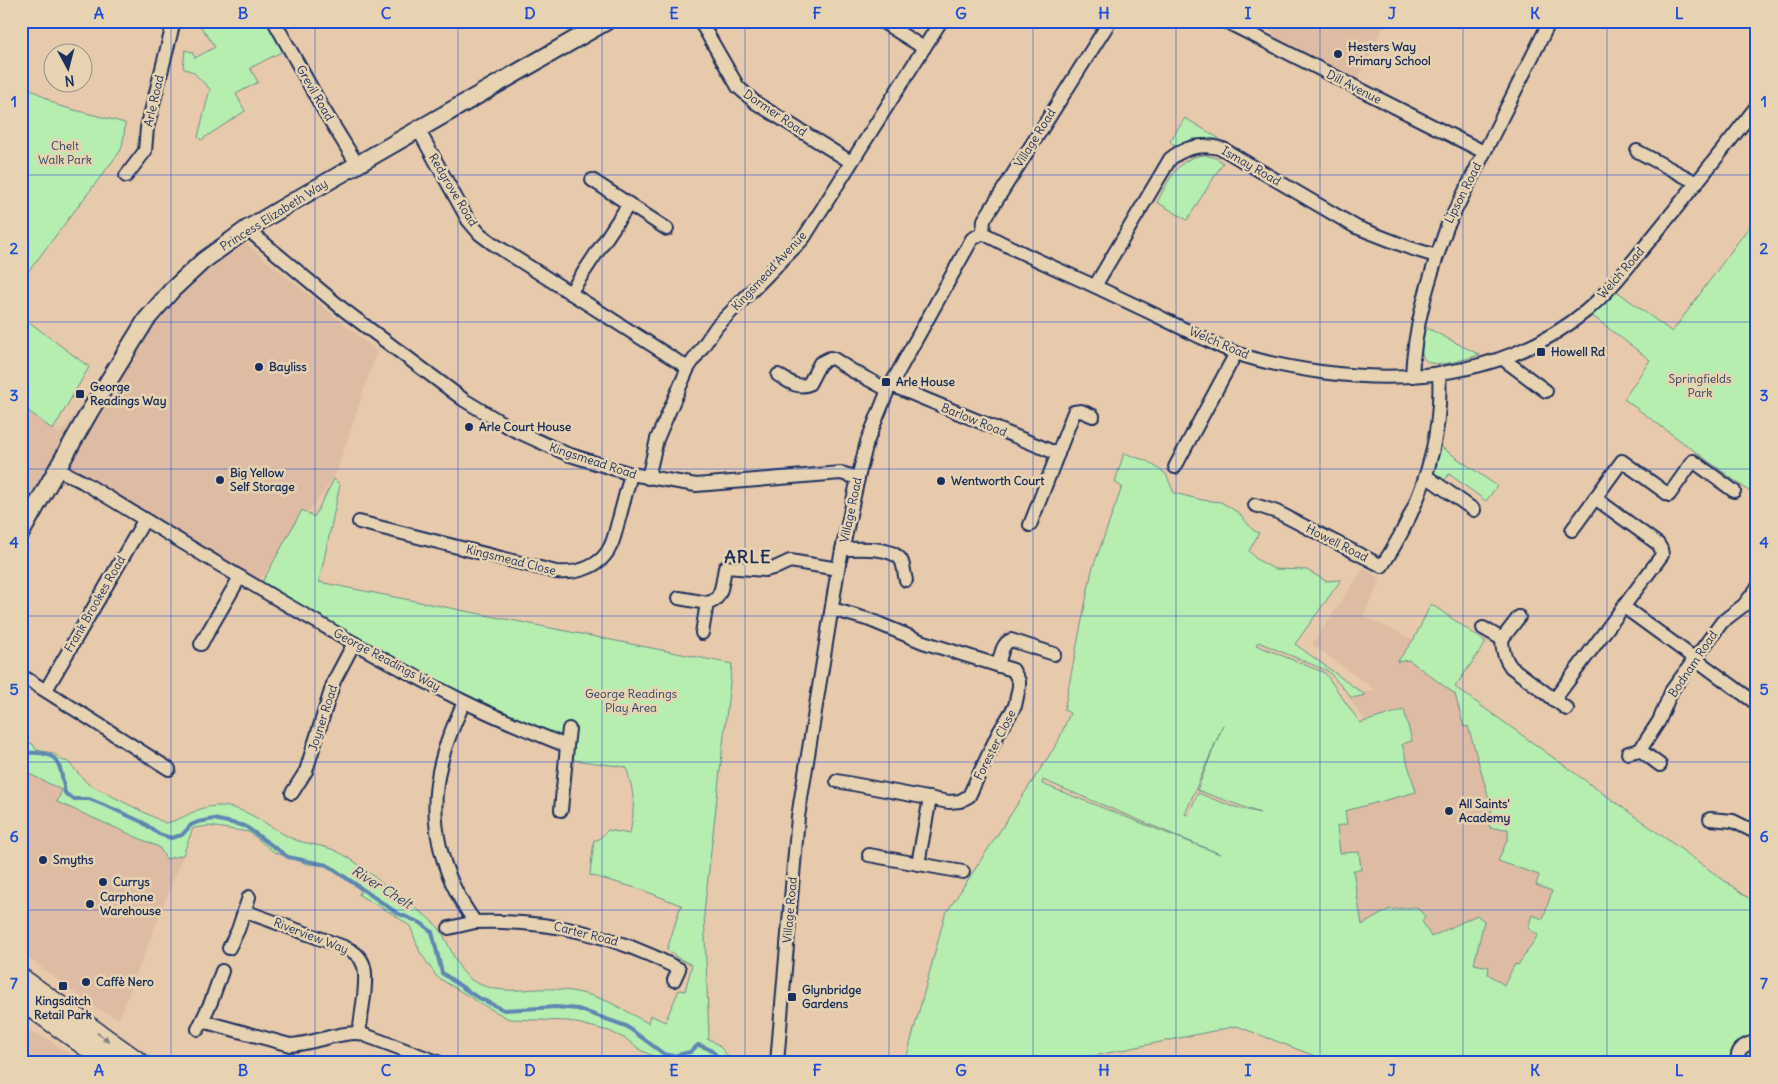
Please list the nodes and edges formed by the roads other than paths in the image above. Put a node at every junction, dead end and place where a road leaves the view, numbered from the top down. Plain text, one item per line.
1 (174, 21) edge
2 (607, 21) edge
3 (700, 21) edge
4 (881, 21) edge
5 (941, 21) edge
6 (1110, 21) edge
7 (1225, 21) edge
8 (1549, 22) edge
9 (279, 23) edge
10 (924, 48) junction
11 (1757, 106) edge
12 (418, 129) junction
13 (1637, 151) dead end
14 (1484, 152) junction
15 (851, 162) junction
16 (357, 164) junction
17 (126, 176) dead end
18 (592, 180) dead end
19 (1696, 183) junction
20 (629, 204) junction
21 (247, 229) junction
22 (667, 229) dead end
23 (982, 233) junction
24 (1436, 256) junction
25 (1095, 286) junction
26 (570, 293) junction
27 (1236, 353) junction
28 (1503, 359) junction
29 (688, 368) junction
30 (1439, 374) junction
31 (778, 375) dead end
32 (1412, 376) junction
33 (889, 388) junction
34 (1546, 391) dead end
35 (1094, 416) dead end
36 (1058, 454) junction
37 (1175, 467) dead end
38 (58, 470) junction
39 (631, 474) junction
40 (1426, 476) junction
41 (648, 478) junction
42 (858, 478) junction
43 (1734, 491) dead end
44 (1595, 498) junction
45 (1255, 505) dead end
46 (1474, 510) dead end
47 (145, 519) junction
48 (359, 522) dead end
49 (1030, 525) dead end
50 (1572, 530) dead end
51 (21, 533) edge
52 (842, 549) junction
53 (838, 569) junction
54 (240, 577) junction
55 (906, 580) dead end
56 (1757, 588) edge
57 (679, 598) dead end
58 (707, 603) junction
59 (1624, 607) junction
60 (832, 609) junction
61 (1519, 617) dead end
62 (1483, 628) dead end
63 (702, 633) dead end
64 (1502, 640) junction
65 (354, 643) junction
66 (201, 644) dead end
67 (1054, 654) dead end
68 (1696, 659) junction
69 (998, 666) junction
70 (27, 679) dead end
71 (46, 690) junction
72 (1554, 700) junction
73 (464, 702) junction
74 (1757, 704) edge
75 (1567, 710) dead end
76 (569, 729) dead end
77 (567, 746) junction
78 (1660, 765) dead end
79 (169, 769) dead end
80 (837, 781) dead end
81 (292, 792) dead end
82 (930, 798) junction
83 (561, 810) dead end
84 (1710, 819) dead end
85 (1757, 832) edge
86 (869, 855) dead end
87 (918, 864) junction
88 (963, 872) dead end
89 (249, 897) dead end
90 (244, 911) junction
91 (475, 922) junction
92 (449, 928) dead end
93 (229, 948) dead end
94 (222, 971) dead end
95 (21, 978) edge
96 (674, 980) dead end
97 (21, 1000) edge
98 (359, 1033) junction
99 (1757, 1042) edge
100 (109, 1063) edge
101 (140, 1063) edge
102 (440, 1063) edge
103 (777, 1063) edge
104 (1738, 1063) edge

1 - 17 street, Arle Road
2 - 12 main road, Princess Elizabeth Way
3 - 15 street, Dormer Road
4 - 10 street
5 - 10 street, Kingsmead Avenue
6 - 23 street, Village Road
7 - 14 street, Dill Avenue
8 - 14 street, Lipson Road
9 - 16 street, Grevil Road
10 - 15 street, Kingsmead Avenue
11 - 19 street, Welch Road
12 - 16 main road, Princess Elizabeth Way
12 - 26 street, Redgrove Road
13 - 19 street
14 - 24 street, Lipson Road
15 - 29 street, Kingsmead Avenue
16 - 21 main road, Princess Elizabeth Way
18 - 20 street
19 - 28 street, Welch Road
20 - 22 street
20 - 26 street
21 - 38 main road, Princess Elizabeth Way
21 - 39 street, Kingsmead Road
23 - 25 street, Welch Road
23 - 33 street, Village Road
24 - 25 street, Ismay Road
24 - 32 street, Lipson Road
25 - 27 street, Welch Road
26 - 29 street, Redgrove Road
27 - 32 street, Welch Road
27 - 37 street
28 - 30 street, Welch Road
28 - 34 street
29 - 41 street, Kingsmead Avenue
30 - 32 street, Welch Road
30 - 40 street, Howell Road
31 - 33 street, Barlow Road
33 - 36 street, Barlow Road
33 - 42 street, Village Road
35 - 36 street
36 - 49 street
38 - 47 street, George Readings Way
38 - 51 main road, Princess Elizabeth Way
39 - 41 street, Kingsmead Road
39 - 48 street, Kingsmead Close
40 - 45 street, Howell Road
40 - 46 street
41 - 42 street, Kingsmead Road
42 - 52 street, Village Road
43 - 44 street
44 - 50 street
44 - 59 street
47 - 54 street, George Readings Way
47 - 71 street, Frank Brookes Road
52 - 53 street, Village Road
52 - 55 street
53 - 58 street
53 - 60 street, Village Road
54 - 65 street, George Readings Way
54 - 66 street
56 - 68 street, Bodnam Road
57 - 58 street
58 - 63 street
59 - 68 street
59 - 72 street
60 - 69 street, Forester Close
60 - 103 street, Village Road
61 - 64 street
62 - 64 street
64 - 72 street
65 - 73 street, George Readings Way
65 - 81 street, Joyner Road
67 - 69 street
68 - 74 street
68 - 78 street, Bodnam Road
69 - 82 street, Forester Close
70 - 71 street
71 - 79 street
72 - 75 street
73 - 77 street, George Readings Way
73 - 91 street
76 - 77 street
77 - 83 street
80 - 82 street, Forester Close
82 - 87 street
84 - 85 street
86 - 87 street
87 - 88 street
89 - 90 street
90 - 93 street
90 - 98 street, Riverview Way
91 - 92 street, Carter Road
91 - 96 street, Carter Road
94 - 98 street
95 -> 101 highway
97 - 100 highway
98 - 102 street
99 - 104 street

